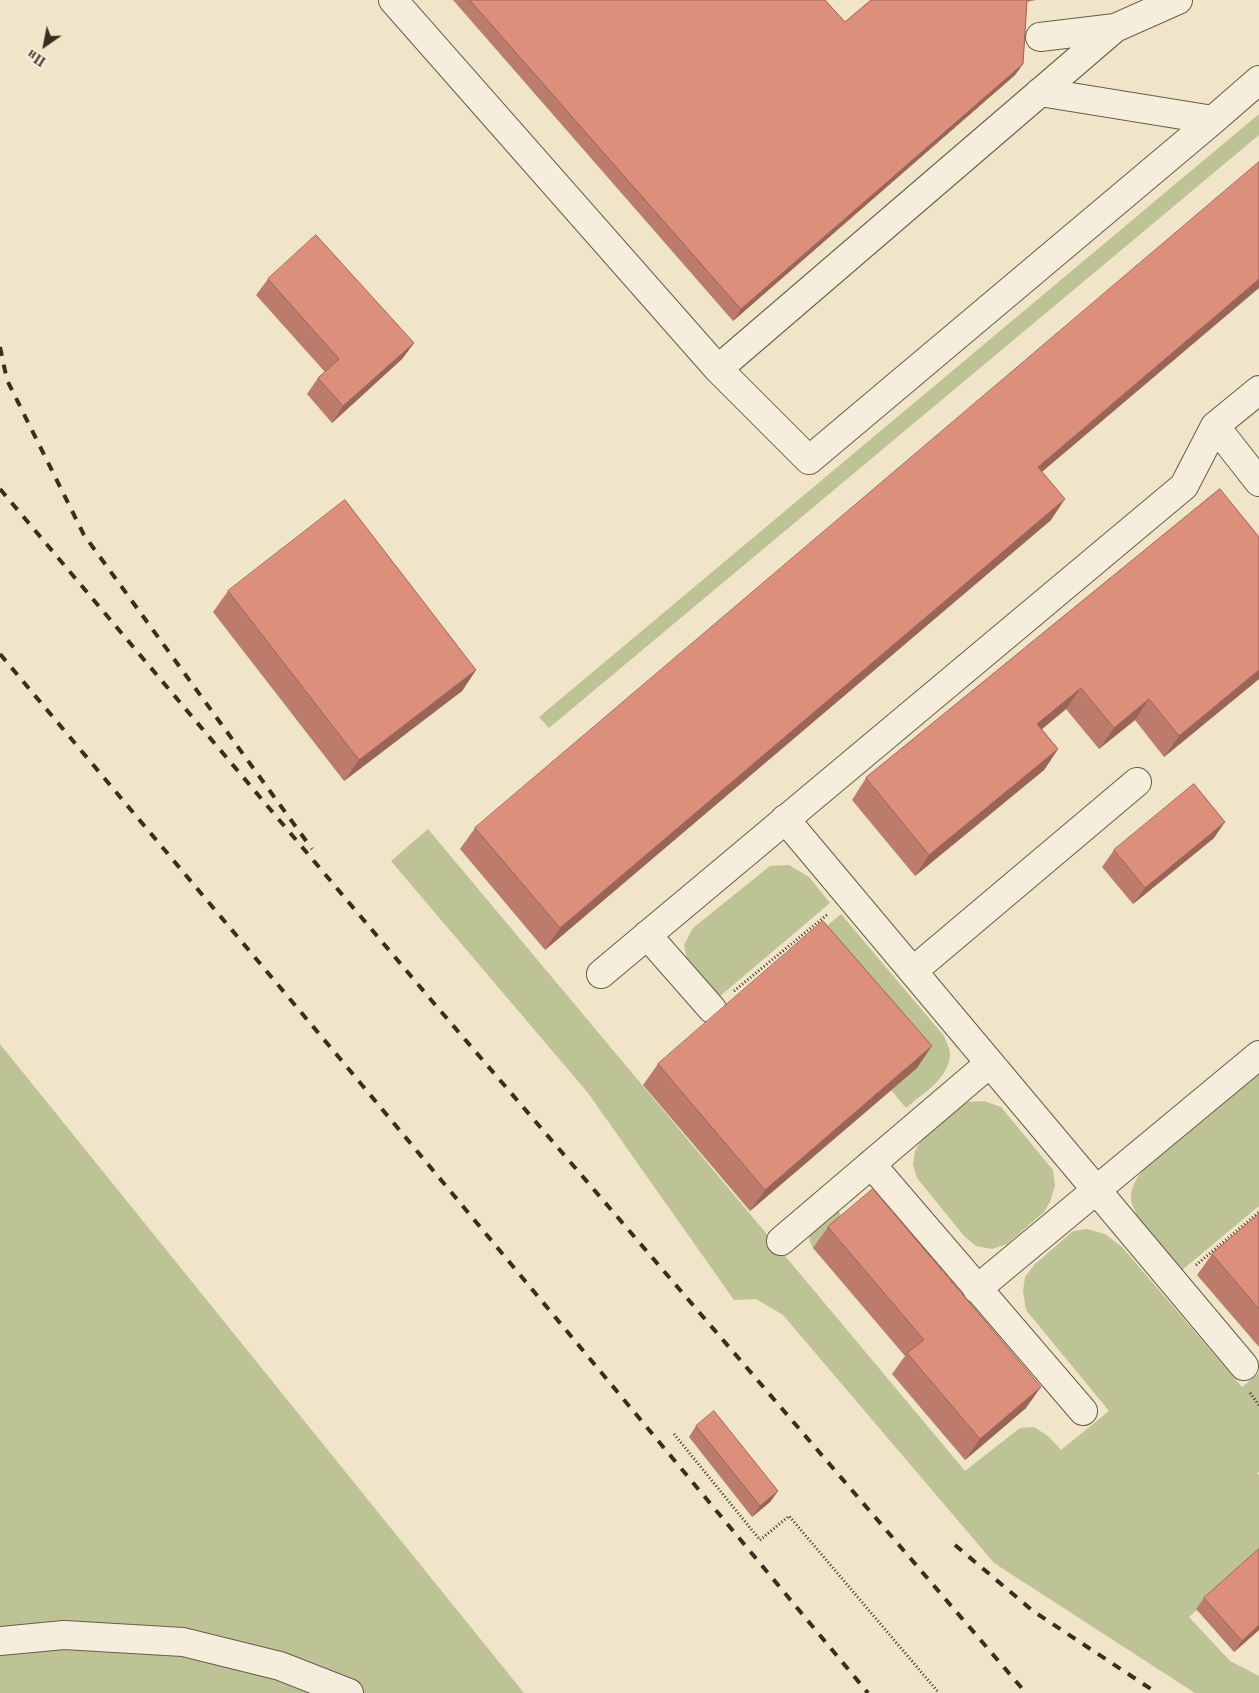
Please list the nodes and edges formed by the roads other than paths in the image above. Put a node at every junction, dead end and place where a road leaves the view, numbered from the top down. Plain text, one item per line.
1 (393, 0) edge
2 (1178, 0) edge
3 (1115, 28) junction
4 (1040, 37) dead end
5 (1259, 80) edge
6 (1040, 92) junction
7 (1213, 120) junction
8 (718, 369) junction
9 (1259, 390) edge
10 (1215, 426) junction
11 (1259, 482) edge
12 (1136, 782) dead end
13 (785, 819) junction
14 (647, 935) junction
15 (913, 971) junction
16 (601, 974) dead end
17 (712, 1009) road end
18 (1259, 1055) edge
19 (990, 1063) junction
20 (871, 1164) junction
21 (1097, 1190) junction
22 (781, 1241) dead end
23 (977, 1289) junction
24 (1244, 1366) dead end
25 (1083, 1412) dead end
26 (0, 1642) edge
27 (349, 1693) edge

1 - 8 lane
2 - 3 lane
3 - 4 lane
3 - 6 lane
5 - 7 lane
6 - 7 lane
6 - 8 lane
7 - 8 lane
9 - 10 lane
10 - 11 lane
10 - 13 lane
12 - 15 lane
13 - 14 lane
13 - 15 lane
14 - 16 lane
14 - 17 lane
15 - 19 lane
18 - 21 lane
19 - 20 lane
19 - 21 lane
20 - 22 lane
20 - 23 lane
21 - 23 lane
21 - 24 lane
23 - 25 lane
26 - 27 lane

